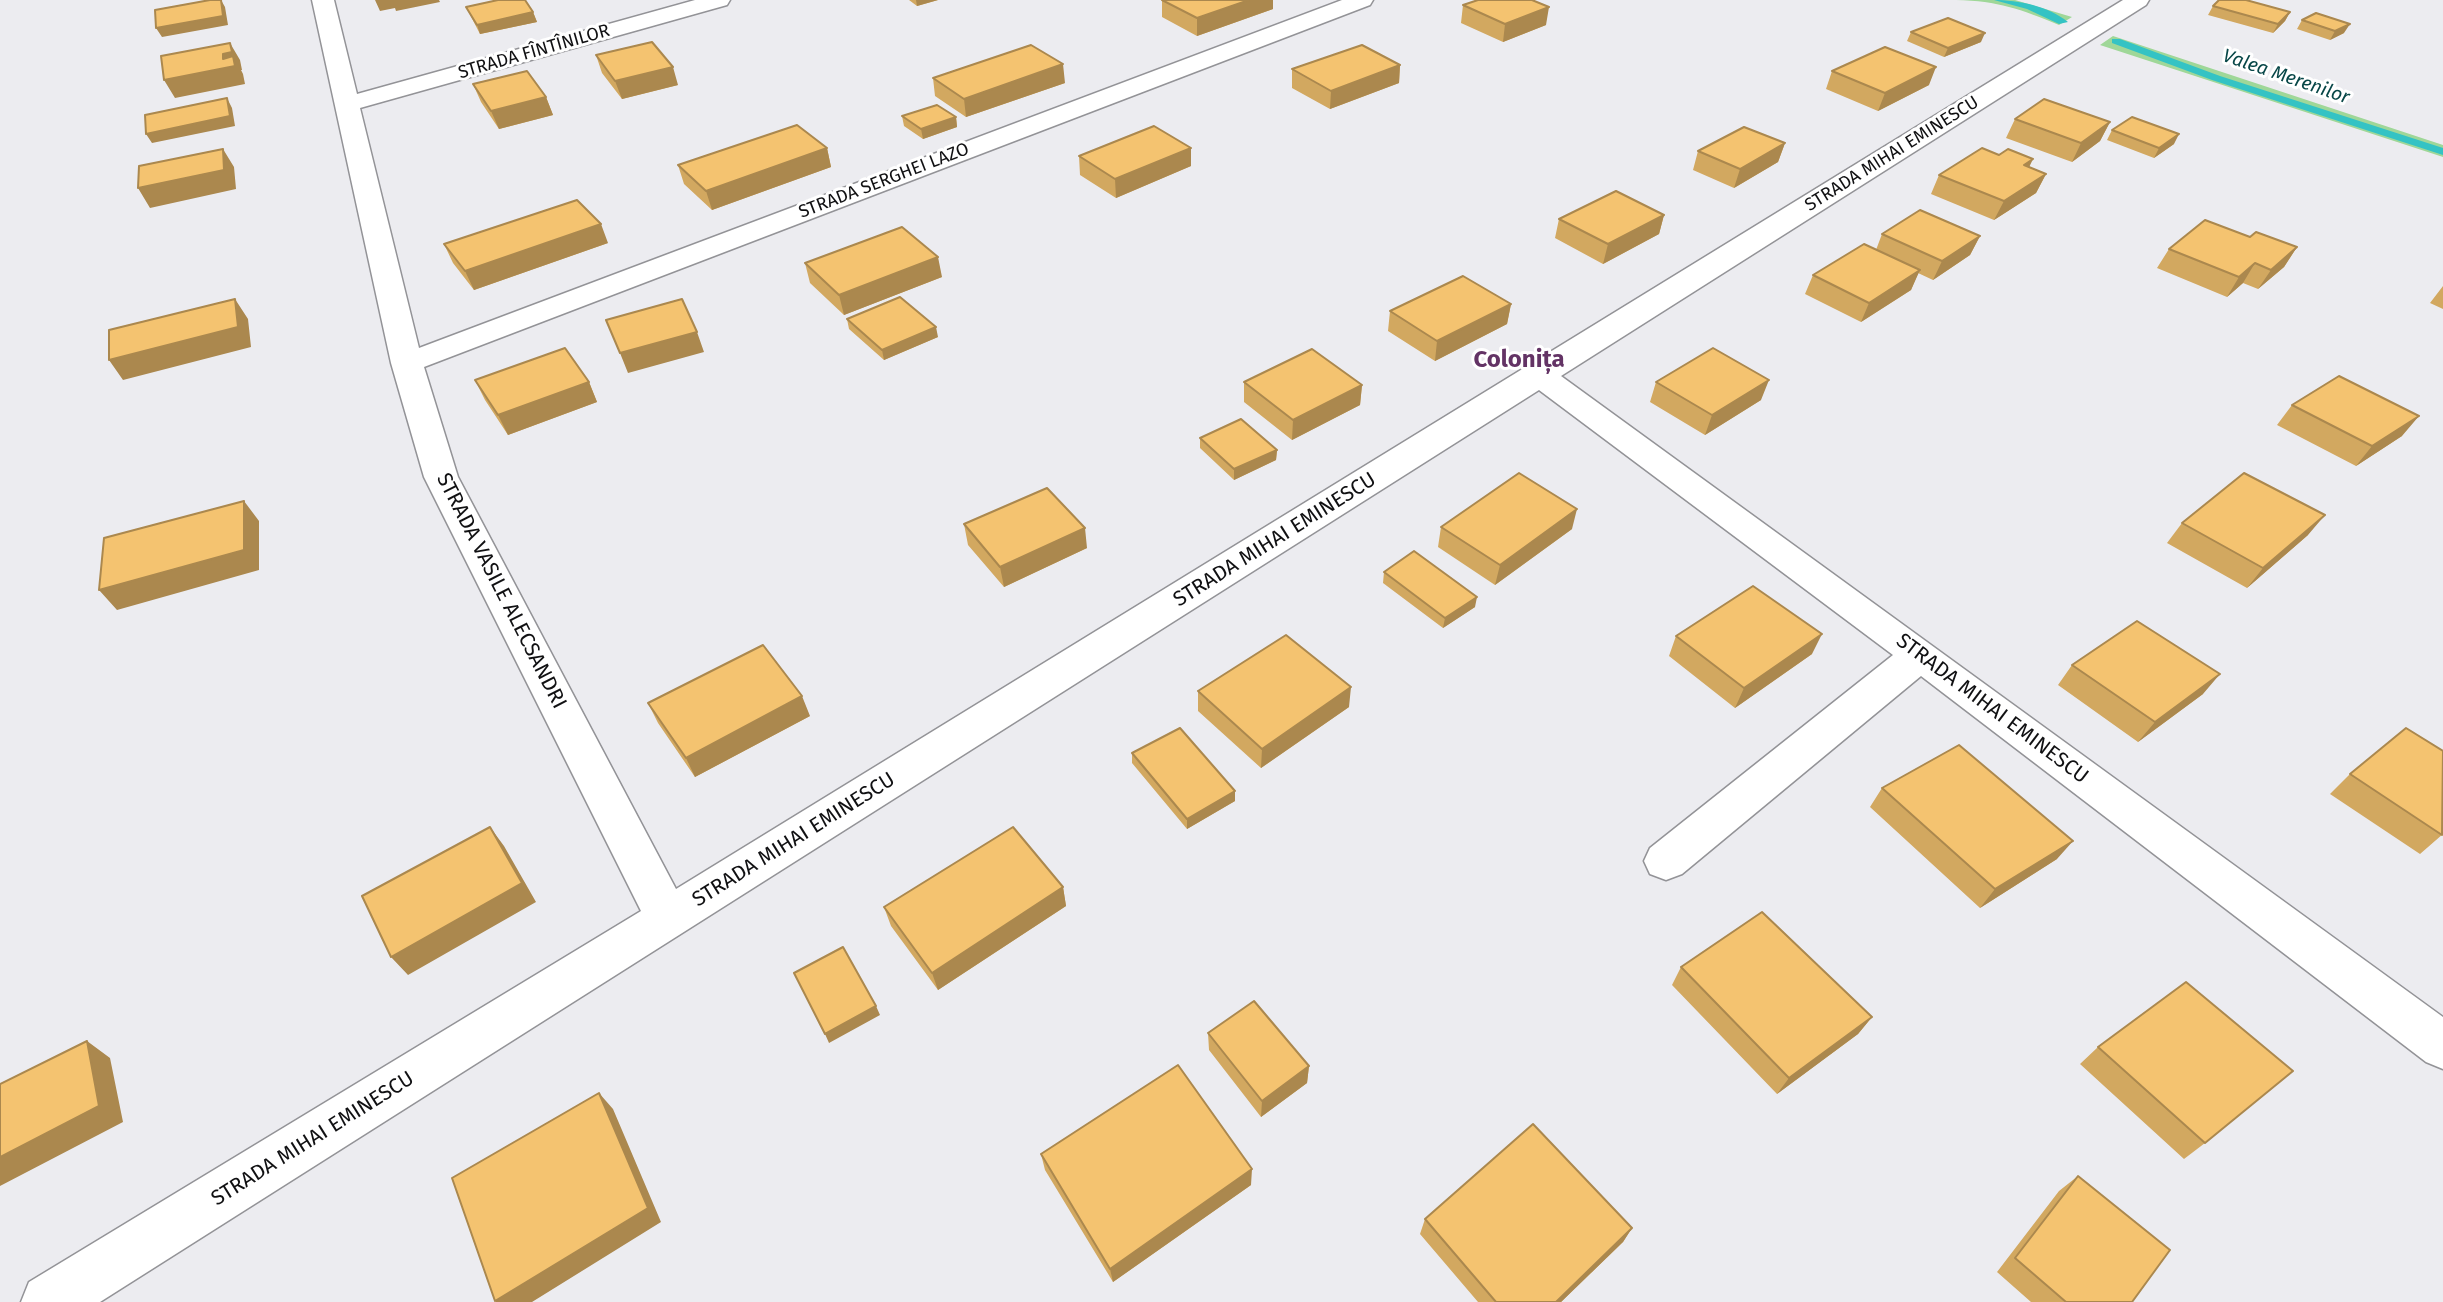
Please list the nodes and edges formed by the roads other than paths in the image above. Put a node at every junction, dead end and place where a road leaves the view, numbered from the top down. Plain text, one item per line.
1 (323, 0) edge
2 (719, 0) edge
3 (1362, 0) edge
4 (2138, 0) edge
5 (349, 104) junction
6 (407, 363) junction
7 (1539, 375) junction
8 (1920, 655) junction
9 (1666, 861) dead end
10 (668, 918) junction
11 (2443, 1045) edge
12 (49, 1302) edge

1 - 5 street, STRADA VASILE ALECSANDRI
2 - 5 street, STRADA FÎNTÎNILOR
3 - 6 street, STRADA SERGHEI LAZO
4 - 7 street, STRADA MIHAI EMINESCU
5 - 6 street, STRADA VASILE ALECSANDRI
6 - 10 street, STRADA VASILE ALECSANDRI
7 - 8 street, STRADA MIHAI EMINESCU
7 - 10 street, STRADA MIHAI EMINESCU
8 - 9 street
8 - 11 street, STRADA MIHAI EMINESCU
10 - 12 street, STRADA MIHAI EMINESCU

